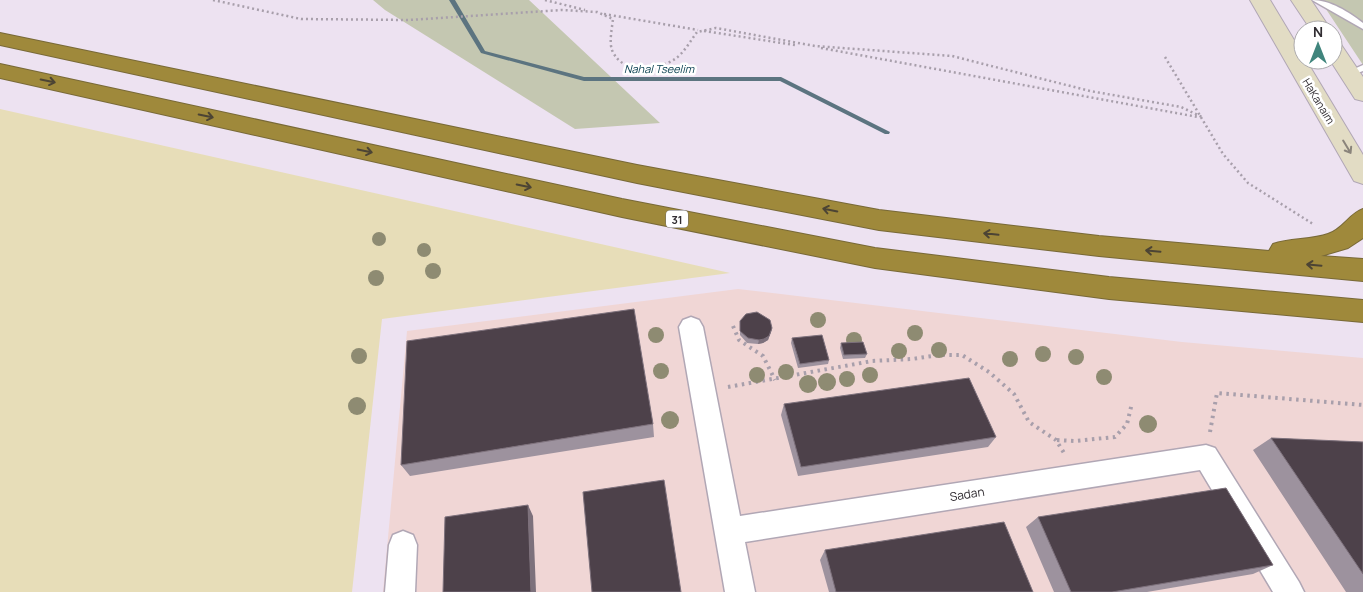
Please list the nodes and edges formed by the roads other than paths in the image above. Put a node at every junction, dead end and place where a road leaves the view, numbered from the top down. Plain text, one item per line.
1 (1260, 0) edge
2 (1301, 0) edge
3 (1316, 0) edge
4 (1314, 20) edge
5 (1363, 27) edge
6 (0, 39) edge
7 (1343, 58) edge
8 (1356, 70) edge
9 (0, 71) edge
10 (1363, 94) edge
11 (1363, 175) edge
12 (1363, 219) edge
13 (1224, 257) junction
14 (1363, 270) edge
15 (1363, 311) edge
16 (691, 327) dead end
17 (729, 531) junction
18 (403, 545) dead end
19 (400, 592) edge
20 (740, 592) edge
21 (1289, 592) edge

1 -> 11 main road, HaKanaim
2 - 4 main road
3 - 5 lane
13 -> 6 highway
7 - 8 main road
8 - 10 main road
9 -> 15 highway, 31
12 - 13 highway
14 -> 13 highway
16 - 17 street
17 - 20 street
17 - 21 street, Sadan
18 - 19 street

